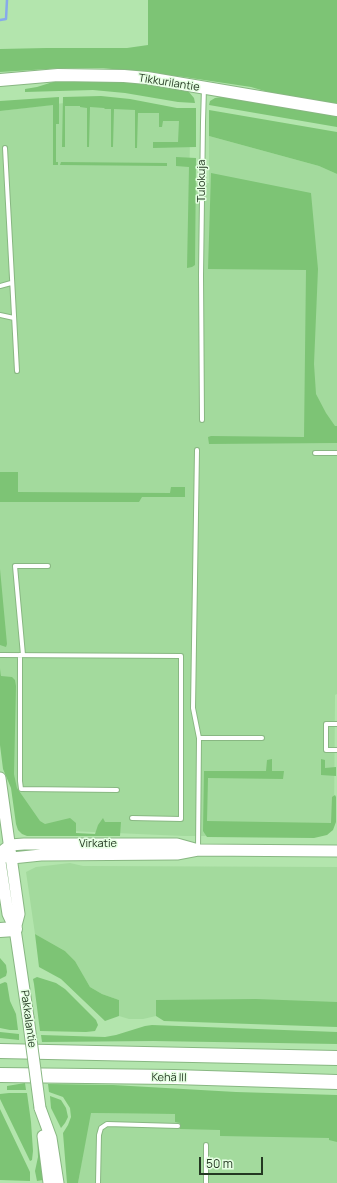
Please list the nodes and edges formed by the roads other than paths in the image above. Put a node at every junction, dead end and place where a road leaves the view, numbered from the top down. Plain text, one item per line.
1 (0, 80) edge
2 (204, 88) junction
3 (337, 110) edge
4 (5, 148) dead end
5 (11, 282) junction
6 (0, 286) edge
7 (0, 315) edge
8 (14, 318) junction
9 (17, 371) dead end
10 (202, 420) dead end
11 (197, 450) dead end
12 (315, 453) dead end
13 (337, 453) edge
14 (48, 566) dead end
15 (0, 655) edge
16 (22, 655) junction
17 (337, 724) edge
18 (199, 738) junction
19 (262, 738) dead end
20 (337, 750) edge
21 (0, 778) edge
22 (117, 790) dead end
23 (132, 818) dead end
24 (10, 845) junction
25 (198, 850) junction
26 (337, 851) edge
27 (0, 854) edge
28 (12, 858) junction
29 (0, 862) edge
30 (0, 930) edge
31 (15, 930) junction
32 (0, 1051) edge
33 (337, 1058) edge
34 (0, 1075) edge
35 (337, 1082) edge
36 (40, 1108) junction
37 (178, 1126) dead end
38 (206, 1145) dead end
39 (49, 1183) edge
40 (58, 1183) edge
41 (98, 1183) edge
42 (206, 1183) edge

1 - 2 main road, Tikkurilantie
2 - 3 main road, Tikkurilantie
2 - 10 lane, Tulokuja
4 - 5 lane
5 - 6 lane
5 - 8 lane
7 - 8 lane
8 - 9 lane
11 - 18 lane
12 - 13 lane
14 - 16 lane
15 - 16 lane
16 - 22 lane
16 - 23 lane
17 - 20 lane
18 - 19 lane
18 - 25 lane
21 - 24 main road, Pakkalantie
24 - 25 main road, Virkatie
24 - 27 main road, Virkatie
24 - 28 main road, Pakkalantie
25 - 26 main road, Virkatie
25 - 28 main road, Virkatie
27 - 28 main road, Virkatie
28 - 31 main road, Pakkalantie
29 - 31 main road, Pakkalantie
30 - 31 highway
31 - 36 main road, Pakkalantie, bridge
32 - 33 highway
34 - 35 highway, Kehä III
36 - 39 main road, Pakkalantie
36 - 40 main road, Pakkalantie
37 - 41 lane
38 - 42 lane

